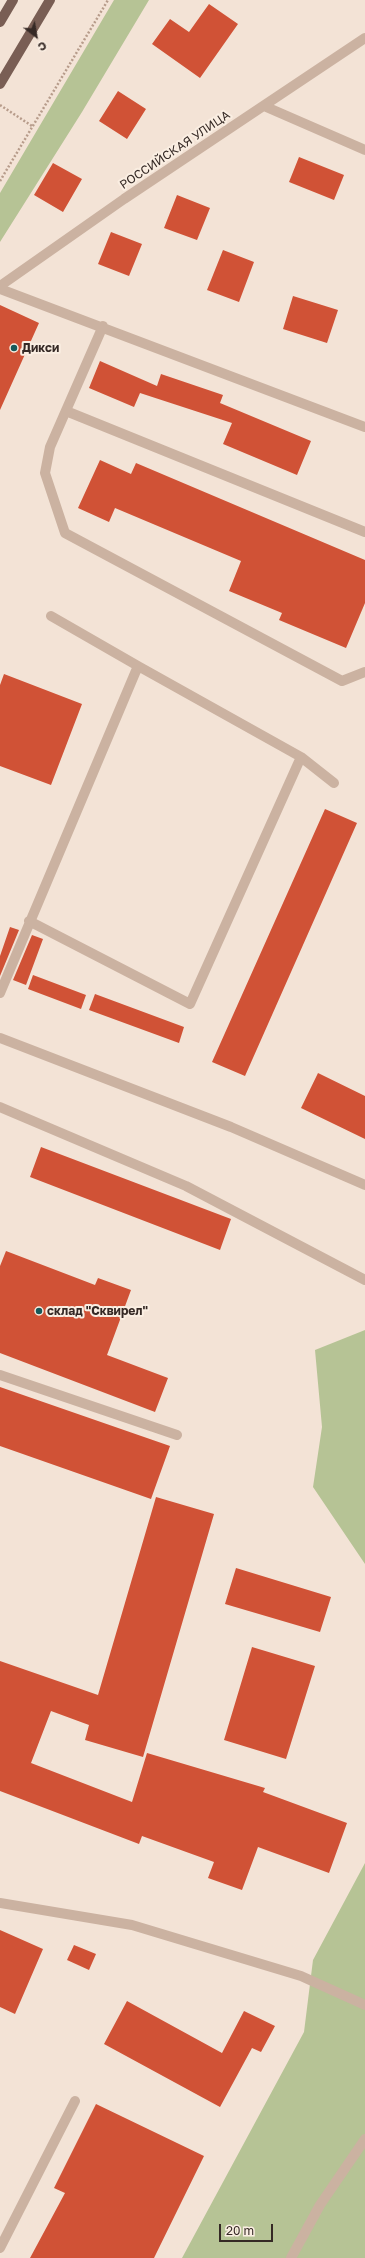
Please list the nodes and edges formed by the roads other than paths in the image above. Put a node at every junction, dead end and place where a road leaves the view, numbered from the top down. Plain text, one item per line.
1 (13, 0) edge
2 (50, 0) edge
3 (0, 22) edge
4 (365, 38) edge
5 (0, 84) edge
6 (264, 106) junction
7 (365, 150) edge
8 (0, 286) edge
9 (0, 289) edge
10 (103, 326) junction
11 (66, 411) junction
12 (365, 427) edge
13 (365, 532) edge
14 (51, 616) dead end
15 (138, 666) junction
16 (365, 672) edge
17 (301, 757) junction
18 (334, 783) dead end
19 (29, 921) junction
20 (0, 993) edge
21 (0, 1038) edge
22 (0, 1107) edge
23 (365, 1184) edge
24 (365, 1280) edge
25 (0, 1376) edge
26 (176, 1434) dead end
27 (0, 1904) edge
28 (365, 2005) edge
29 (75, 2101) dead end
30 (365, 2140) edge
31 (0, 2248) edge
32 (291, 2258) edge

1 - 3 main road
2 - 5 main road
4 - 6 street, РОССИЙСКАЯ УЛИЦА
6 - 7 street
6 - 8 street, РОССИЙСКАЯ УЛИЦА
9 - 10 street
10 - 11 street
10 - 12 street
11 - 13 street
11 - 16 street
14 - 15 street
15 - 17 street
15 - 19 street
17 - 18 street
17 - 19 street
19 - 20 street
21 - 23 street
22 - 24 street
25 - 26 street
27 - 28 street
29 - 31 street
30 - 32 street

